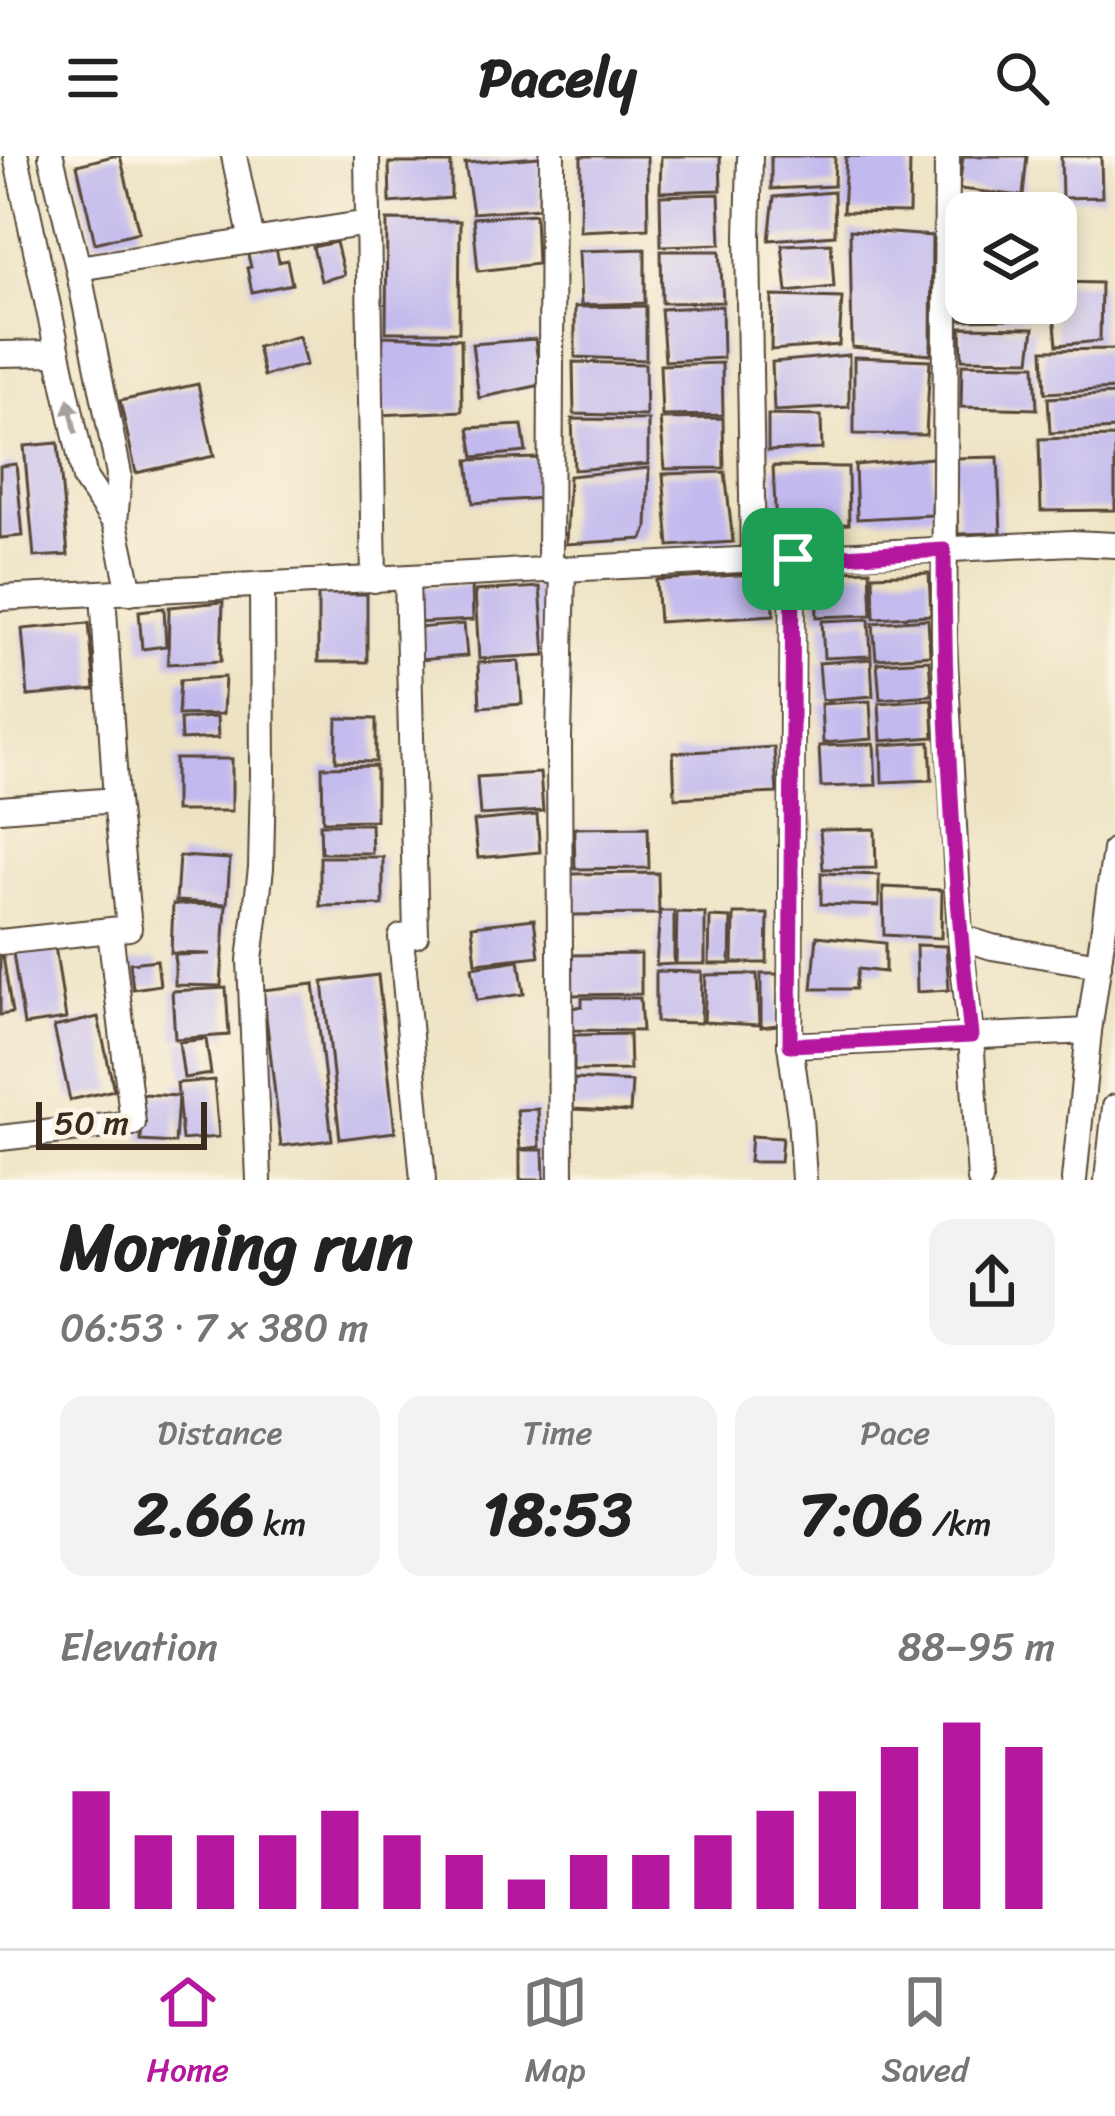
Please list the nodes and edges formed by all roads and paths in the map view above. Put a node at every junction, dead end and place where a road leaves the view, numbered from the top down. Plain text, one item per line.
1 (16, 156) edge
2 (51, 156) edge
3 (234, 156) edge
4 (367, 156) edge
5 (552, 156) edge
6 (750, 156) edge
7 (947, 156) edge
8 (368, 223) junction
9 (252, 241) junction
10 (78, 268) junction
11 (58, 353) junction
12 (0, 354) edge
13 (115, 523) junction
14 (1115, 545) edge
15 (944, 550) junction
16 (793, 559) junction
17 (753, 561) junction
18 (556, 571) junction
19 (407, 578) junction
20 (374, 580) junction
21 (262, 586) junction
22 (130, 592) junction
23 (103, 593) junction
24 (0, 598) edge
25 (116, 800) junction
26 (0, 809) edge
27 (1115, 850) edge
28 (1112, 902) edge
29 (110, 931) junction
30 (960, 937) junction
31 (0, 942) edge
32 (1099, 965) junction
33 (1089, 1031) junction
34 (971, 1036) junction
35 (790, 1045) junction
36 (1115, 1107) edge
37 (0, 1138) edge
38 (259, 1180) edge
39 (423, 1180) edge
40 (560, 1180) edge
41 (804, 1180) edge
42 (980, 1180) edge
43 (1074, 1180) edge
44 (1107, 1180) edge

1 - 11 street
2 - 10 street
3 - 9 street
4 - 8 street
5 - 18 street
6 - 17 street
7 - 15 street
8 - 9 street
8 - 20 street
9 - 10 street
10 - 13 street
11 - 12 street
13 -> 11 street
13 - 22 street
14 - 15 street
15 - 16 street
15 - 30 street
16 - 17 street
16 - 35 street
17 - 18 street
18 - 19 street
18 - 40 street
19 - 20 street
19 - 39 street
20 - 21 street
21 - 22 street
21 - 38 street
22 - 23 street
23 - 24 street
23 - 25 street
25 - 26 street
25 - 29 street
27 - 28 street
28 - 32 street
29 - 31 street
29 - 37 street
30 - 32 street
30 - 34 street
32 - 33 street
33 - 34 street
33 - 43 street
34 - 35 street
34 - 42 street
35 - 41 street
36 - 44 street

